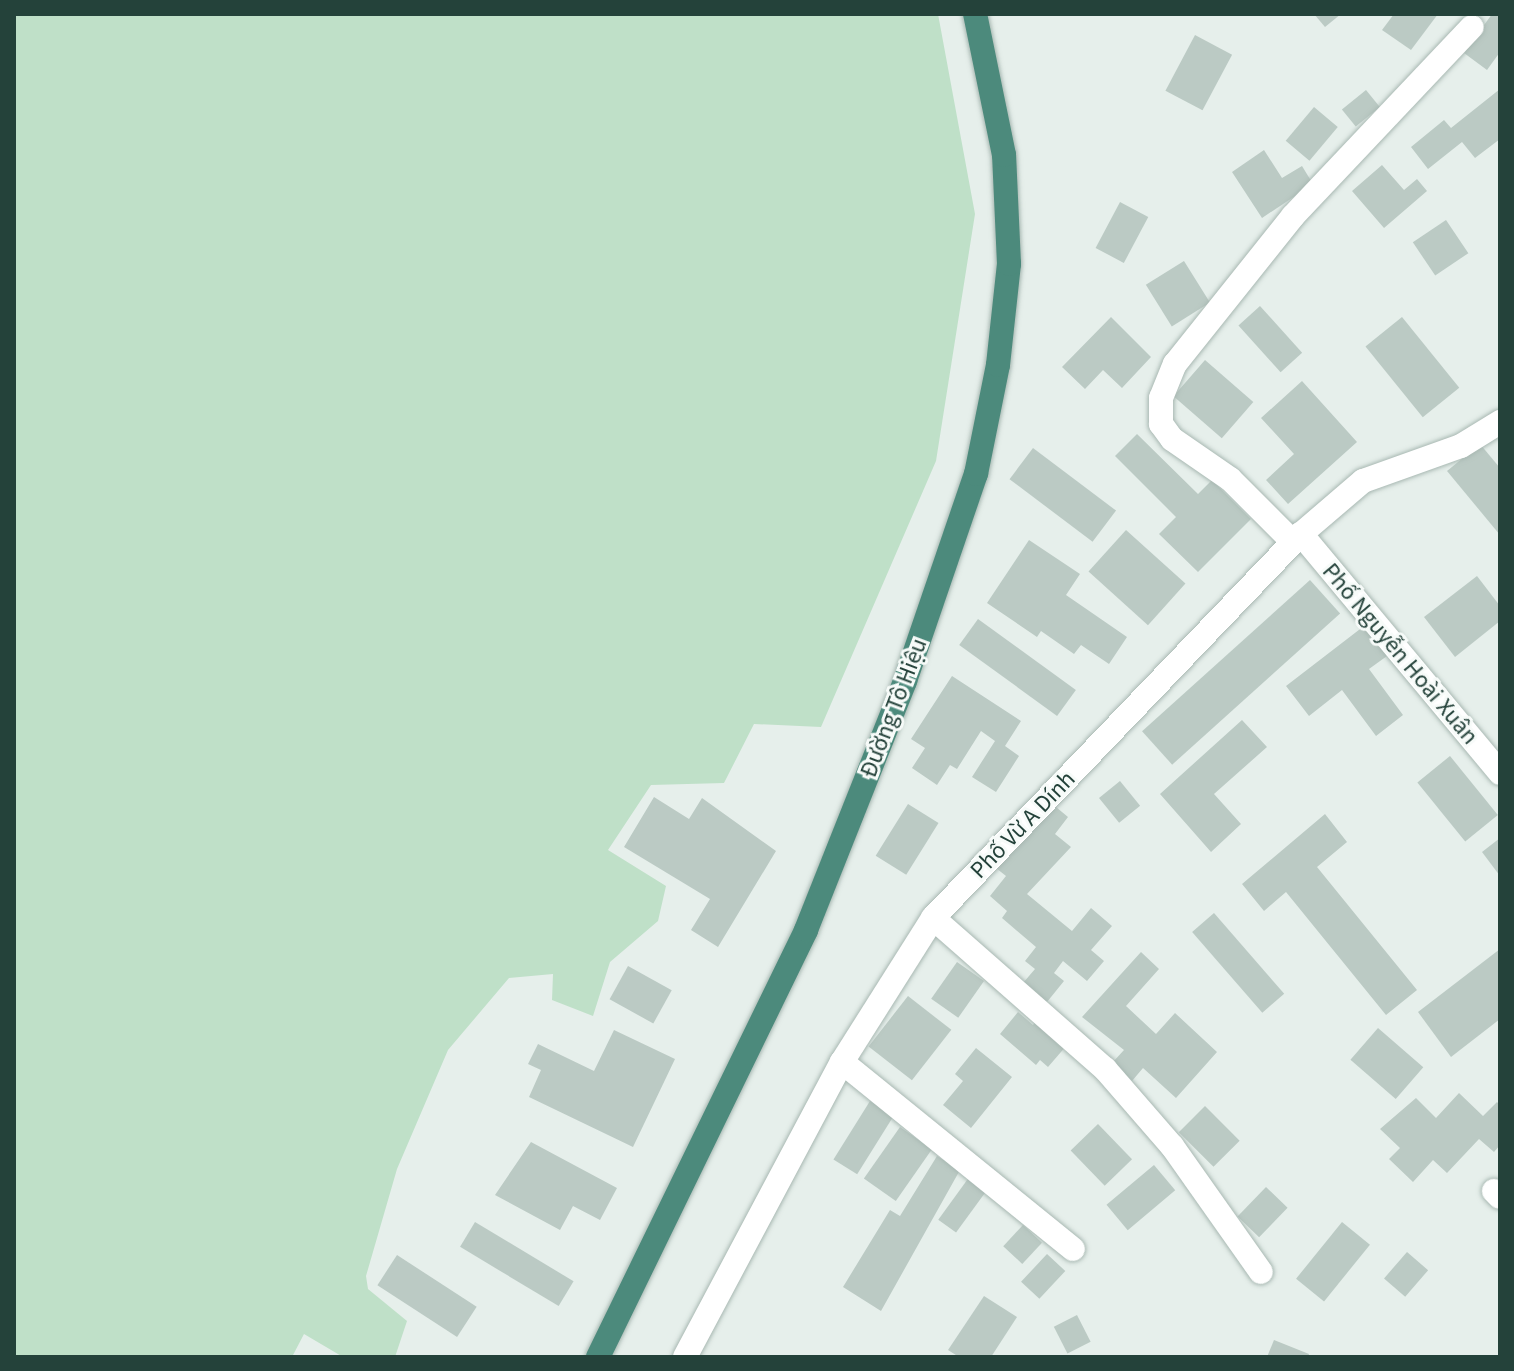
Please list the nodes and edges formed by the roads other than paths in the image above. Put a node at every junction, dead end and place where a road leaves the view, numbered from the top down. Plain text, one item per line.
1 (975, 14) edge
2 (1472, 27) dead end
3 (1500, 422) edge
4 (1297, 538) junction
5 (1500, 773) edge
6 (933, 918) junction
7 (842, 1062) junction
8 (1073, 1249) dead end
9 (1261, 1272) dead end
10 (598, 1357) edge
11 (685, 1357) edge

1 - 10 highway, Đường Tô Hiệu
2 - 4 street, Phố Nguyễn Hoài Xuân
3 - 4 street, Phố Vừ A Dính
4 - 5 street, Phố Nguyễn Hoài Xuân
4 - 6 street, Phố Vừ A Dính
6 - 7 street, Phố Vừ A Dính
6 - 9 street
7 - 8 street
7 - 11 street, Phố Vừ A Dính

